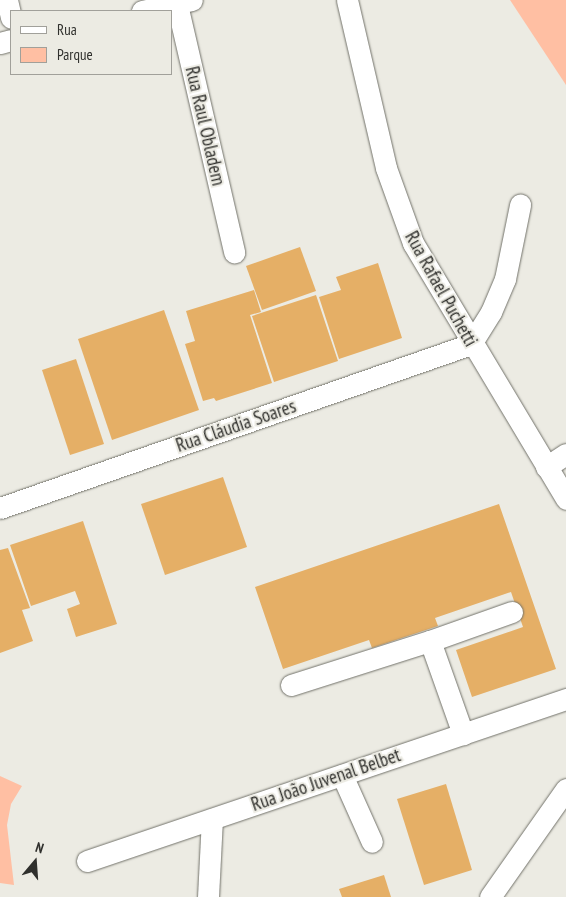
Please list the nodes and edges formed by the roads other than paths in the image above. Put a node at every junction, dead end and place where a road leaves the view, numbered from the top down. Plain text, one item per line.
1 (7, 0) edge
2 (347, 0) edge
3 (182, 1) edge
4 (146, 10) edge
5 (10, 14) edge
6 (520, 205) dead end
7 (234, 252) dead end
8 (471, 344) junction
9 (566, 454) edge
10 (546, 467) junction
11 (566, 500) edge
12 (0, 508) edge
13 (512, 612) dead end
14 (430, 641) junction
15 (291, 685) dead end
16 (566, 699) edge
17 (463, 734) junction
18 (342, 775) junction
19 (566, 789) edge
20 (212, 819) junction
21 (372, 842) dead end
22 (87, 861) dead end
23 (208, 897) edge
24 (490, 897) edge

1 - 5 street
2 - 8 street, Rua Rafael Puchetti
3 - 4 street
3 - 7 street, Rua Raul Obladem
6 - 8 street
8 - 10 street, Rua Rafael Puchetti
8 - 12 street, Rua Cláudia Soares
9 - 10 street
10 - 11 street, Rua Rafael Puchetti
13 - 14 street
14 - 15 street
14 - 17 street
16 - 17 street, Rua João Juvenal Belbet
17 - 18 street, Rua João Juvenal Belbet
18 - 20 street, Rua João Juvenal Belbet
18 - 21 street
19 - 24 street
20 - 22 street, Rua João Juvenal Belbet
20 - 23 street

